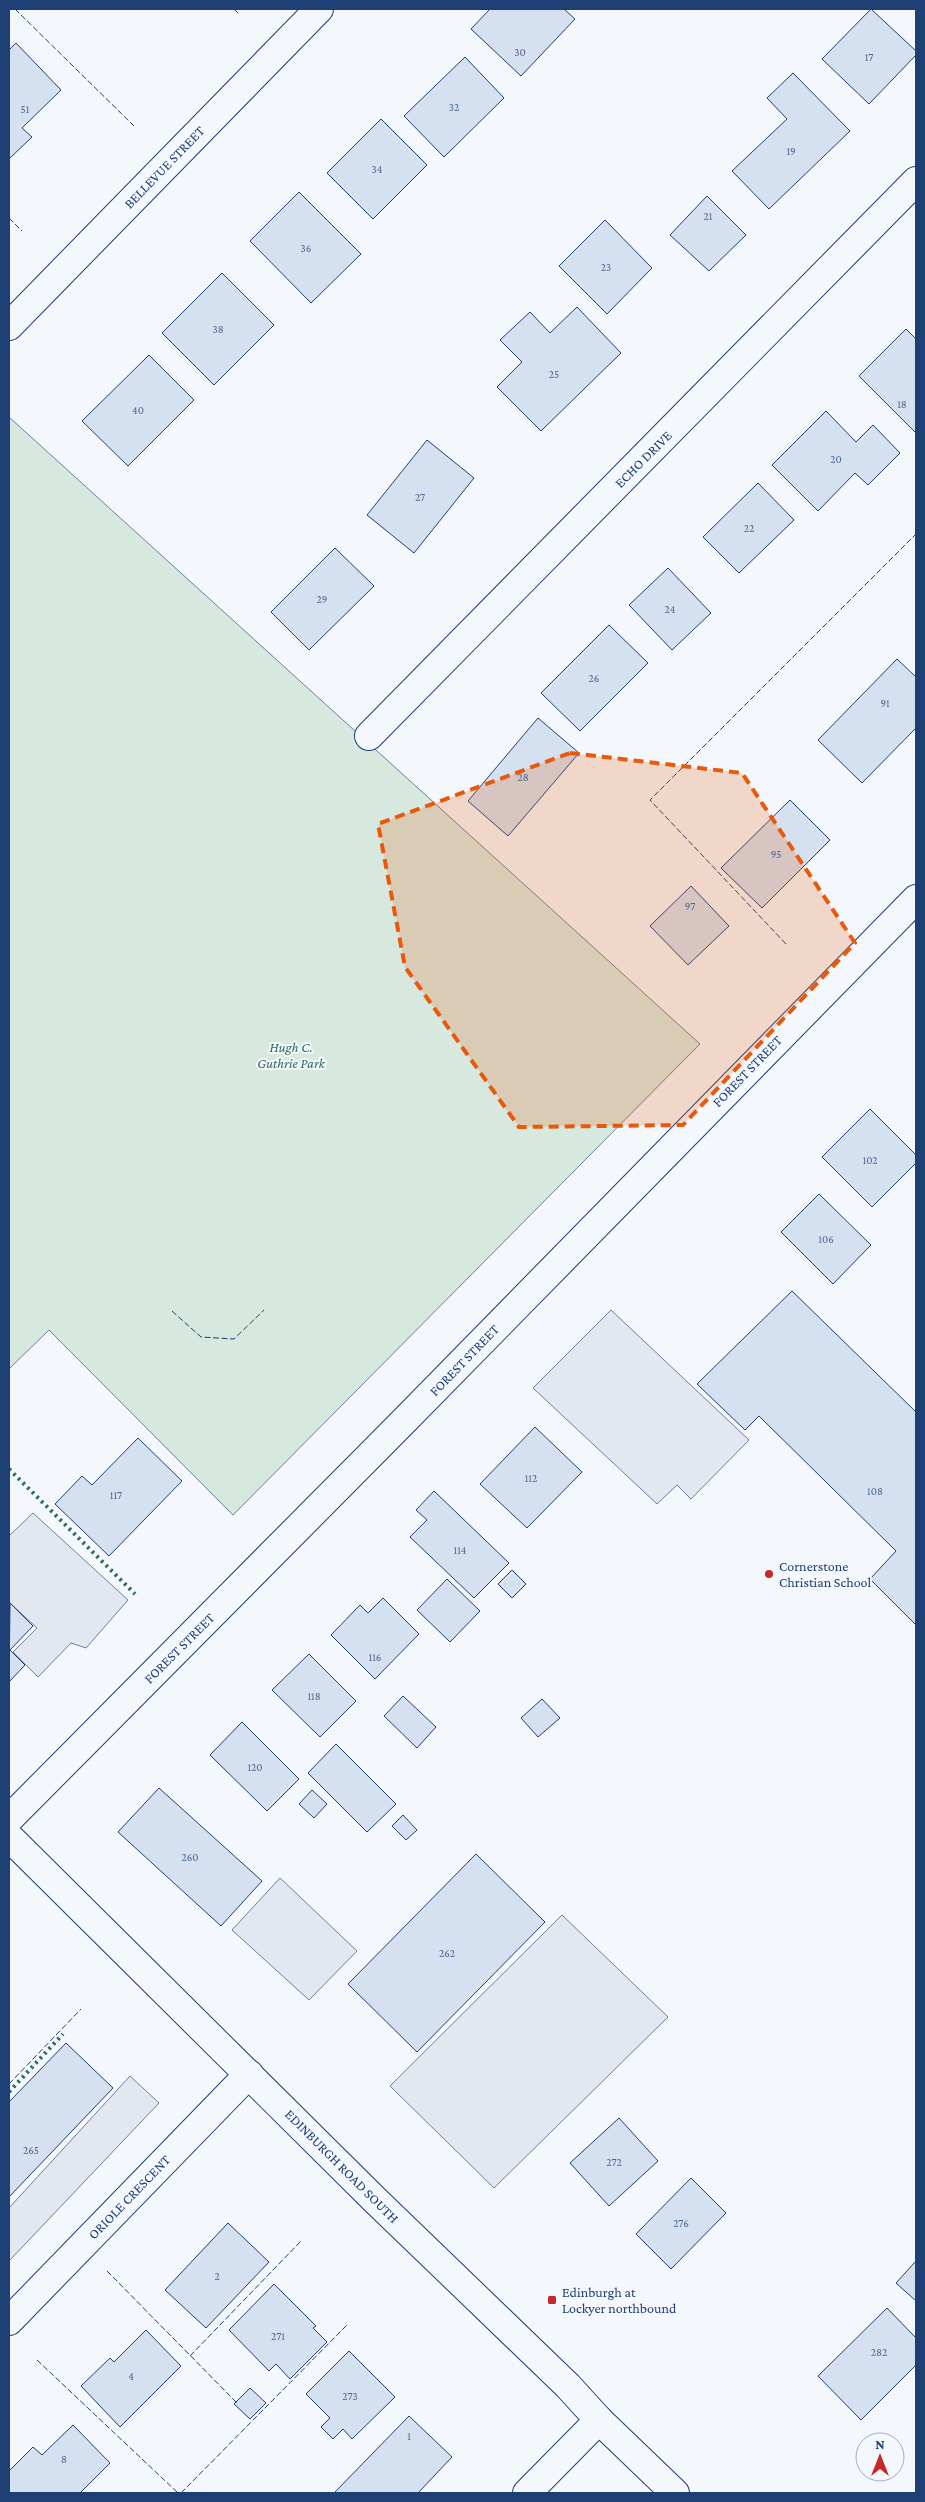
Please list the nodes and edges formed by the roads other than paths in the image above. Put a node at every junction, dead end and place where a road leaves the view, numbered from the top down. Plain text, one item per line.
1 (319, 9) edge
2 (916, 182) edge
3 (9, 326) edge
4 (369, 736) dead end
5 (916, 898) edge
6 (9, 1819) edge
7 (9, 1837) edge
8 (249, 2074) junction
9 (9, 2321) edge
10 (599, 2420) junction
11 (527, 2493) edge
12 (675, 2493) edge

1 - 3 street, BELLEVUE STREET
2 - 4 street, ECHO DRIVE
5 - 6 street, FOREST STREET
7 - 8 street, EDINBURGH ROAD SOUTH
8 - 9 street, ORIOLE CRESCENT
8 - 10 street, EDINBURGH ROAD SOUTH
10 - 11 street
10 - 12 street, EDINBURGH ROAD SOUTH

